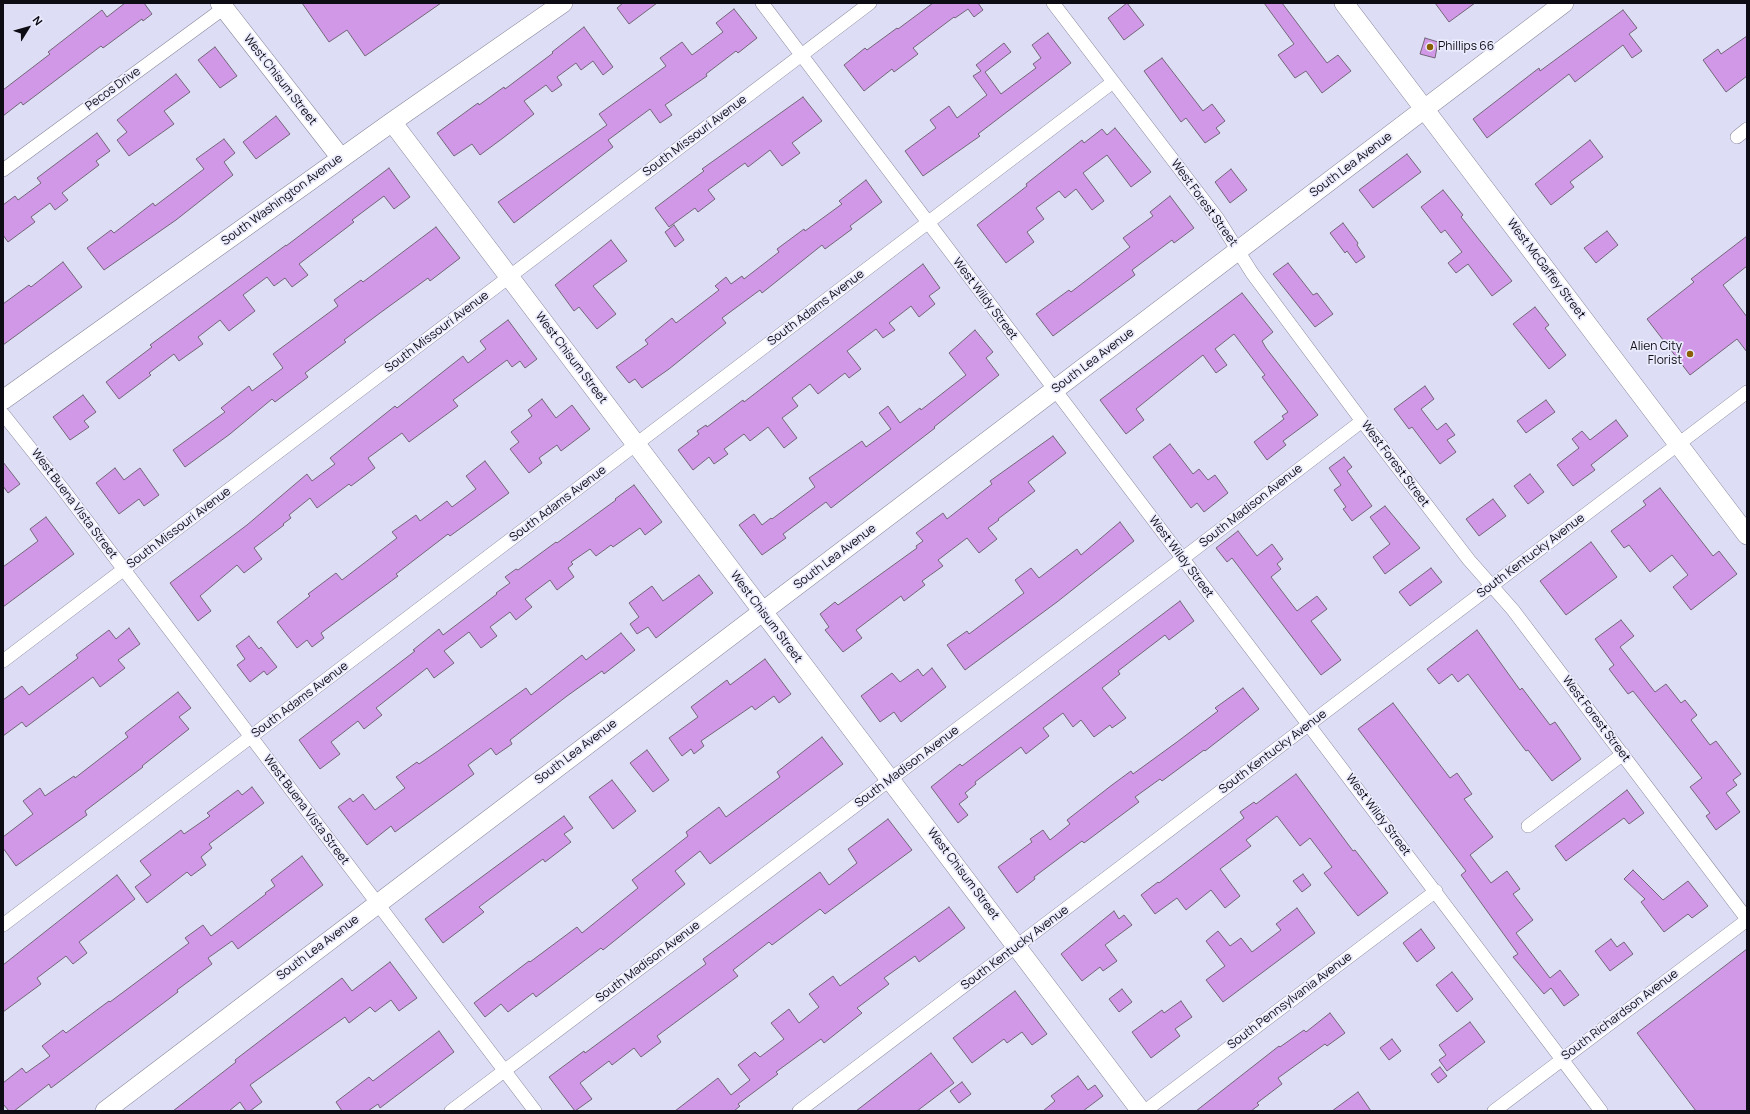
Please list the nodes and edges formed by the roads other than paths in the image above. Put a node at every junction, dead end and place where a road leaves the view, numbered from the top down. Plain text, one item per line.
1 (563, 3) edge
2 (762, 3) edge
3 (870, 3) edge
4 (1053, 3) edge
5 (1344, 3) edge
6 (1564, 3) edge
7 (222, 5) edge
8 (802, 55) junction
9 (1113, 82) junction
10 (1424, 109) junction
11 (392, 122) junction
12 (341, 158) junction
13 (3, 170) edge
14 (928, 223) junction
15 (1239, 250) junction
16 (510, 277) junction
17 (1054, 390) junction
18 (1747, 392) edge
19 (3, 400) edge
20 (3, 414) edge
21 (1362, 421) junction
22 (636, 444) junction
23 (1678, 445) junction
24 (1747, 535) edge
25 (1182, 559) junction
26 (124, 570) junction
27 (1491, 586) junction
28 (762, 612) junction
29 (3, 661) edge
30 (1309, 724) junction
31 (251, 738) junction
32 (1623, 754) junction
33 (891, 779) junction
34 (1528, 826) dead end
35 (1436, 891) junction
36 (376, 904) junction
37 (1747, 919) edge
38 (3, 925) edge
39 (1017, 947) junction
40 (1562, 1060) junction
41 (504, 1070) junction
42 (106, 1111) edge
43 (451, 1111) edge
44 (535, 1111) edge
45 (799, 1111) edge
46 (1141, 1111) edge
47 (1145, 1111) edge
48 (1494, 1111) edge
49 (1601, 1111) edge

1 - 11 street, South Washington Avenue
2 - 8 street, West Wildy Street
3 - 8 street, South Missouri Avenue
4 - 9 street, West Forest Street
5 - 10 street, West McGaffey Street
6 - 10 street, South Lea Avenue
7 - 12 street, West Chisum Street
7 - 13 street, Pecos Drive
8 - 14 street, West Wildy Street
8 - 16 street, South Missouri Avenue
9 - 14 street, South Adams Avenue
9 - 15 street, West Forest Street
10 - 15 street, South Lea Avenue
10 - 23 street, West McGaffey Street
11 - 12 street, South Washington Avenue
11 - 16 street, West Chisum Street
12 - 19 street, South Washington Avenue
14 - 17 street, West Wildy Street
14 - 22 street, South Adams Avenue
15 - 17 street, South Lea Avenue
15 - 21 street, West Forest Street
16 - 22 street, West Chisum Street
16 - 26 street, South Missouri Avenue
17 - 25 street, West Wildy Street
17 - 28 street, South Lea Avenue
18 - 23 street, South Kentucky Avenue
20 - 26 street, West Buena Vista Street
21 - 25 street, South Madison Avenue
21 - 27 street, West Forest Street
22 - 28 street, West Chisum Street
22 - 31 street, South Adams Avenue
23 - 24 street, West McGaffey Street
23 - 27 street, South Kentucky Avenue
25 - 30 street, West Wildy Street
25 - 33 street, South Madison Avenue
26 - 29 street, South Missouri Avenue
26 - 31 street, West Buena Vista Street
27 - 30 street, South Kentucky Avenue
27 - 32 street, West Forest Street
28 - 33 street, West Chisum Street
28 - 36 street, South Lea Avenue
30 - 35 street, West Wildy Street
30 - 39 street, South Kentucky Avenue
31 - 36 street, West Buena Vista Street
31 - 38 street, South Adams Avenue
32 - 34 street
32 - 37 street, West Forest Street
33 - 39 street, West Chisum Street
33 - 41 street, South Madison Avenue
35 - 40 street, West Wildy Street
35 - 47 street, South Pennsylvania Avenue
36 - 41 street, West Buena Vista Street
36 - 42 street, South Lea Avenue
37 - 40 street, South Richardson Avenue
39 - 45 street, South Kentucky Avenue
39 - 46 street, West Chisum Street
40 - 48 street, South Richardson Avenue
40 - 49 street, West Wildy Street
41 - 43 street, South Madison Avenue
41 - 44 street, West Buena Vista Street

